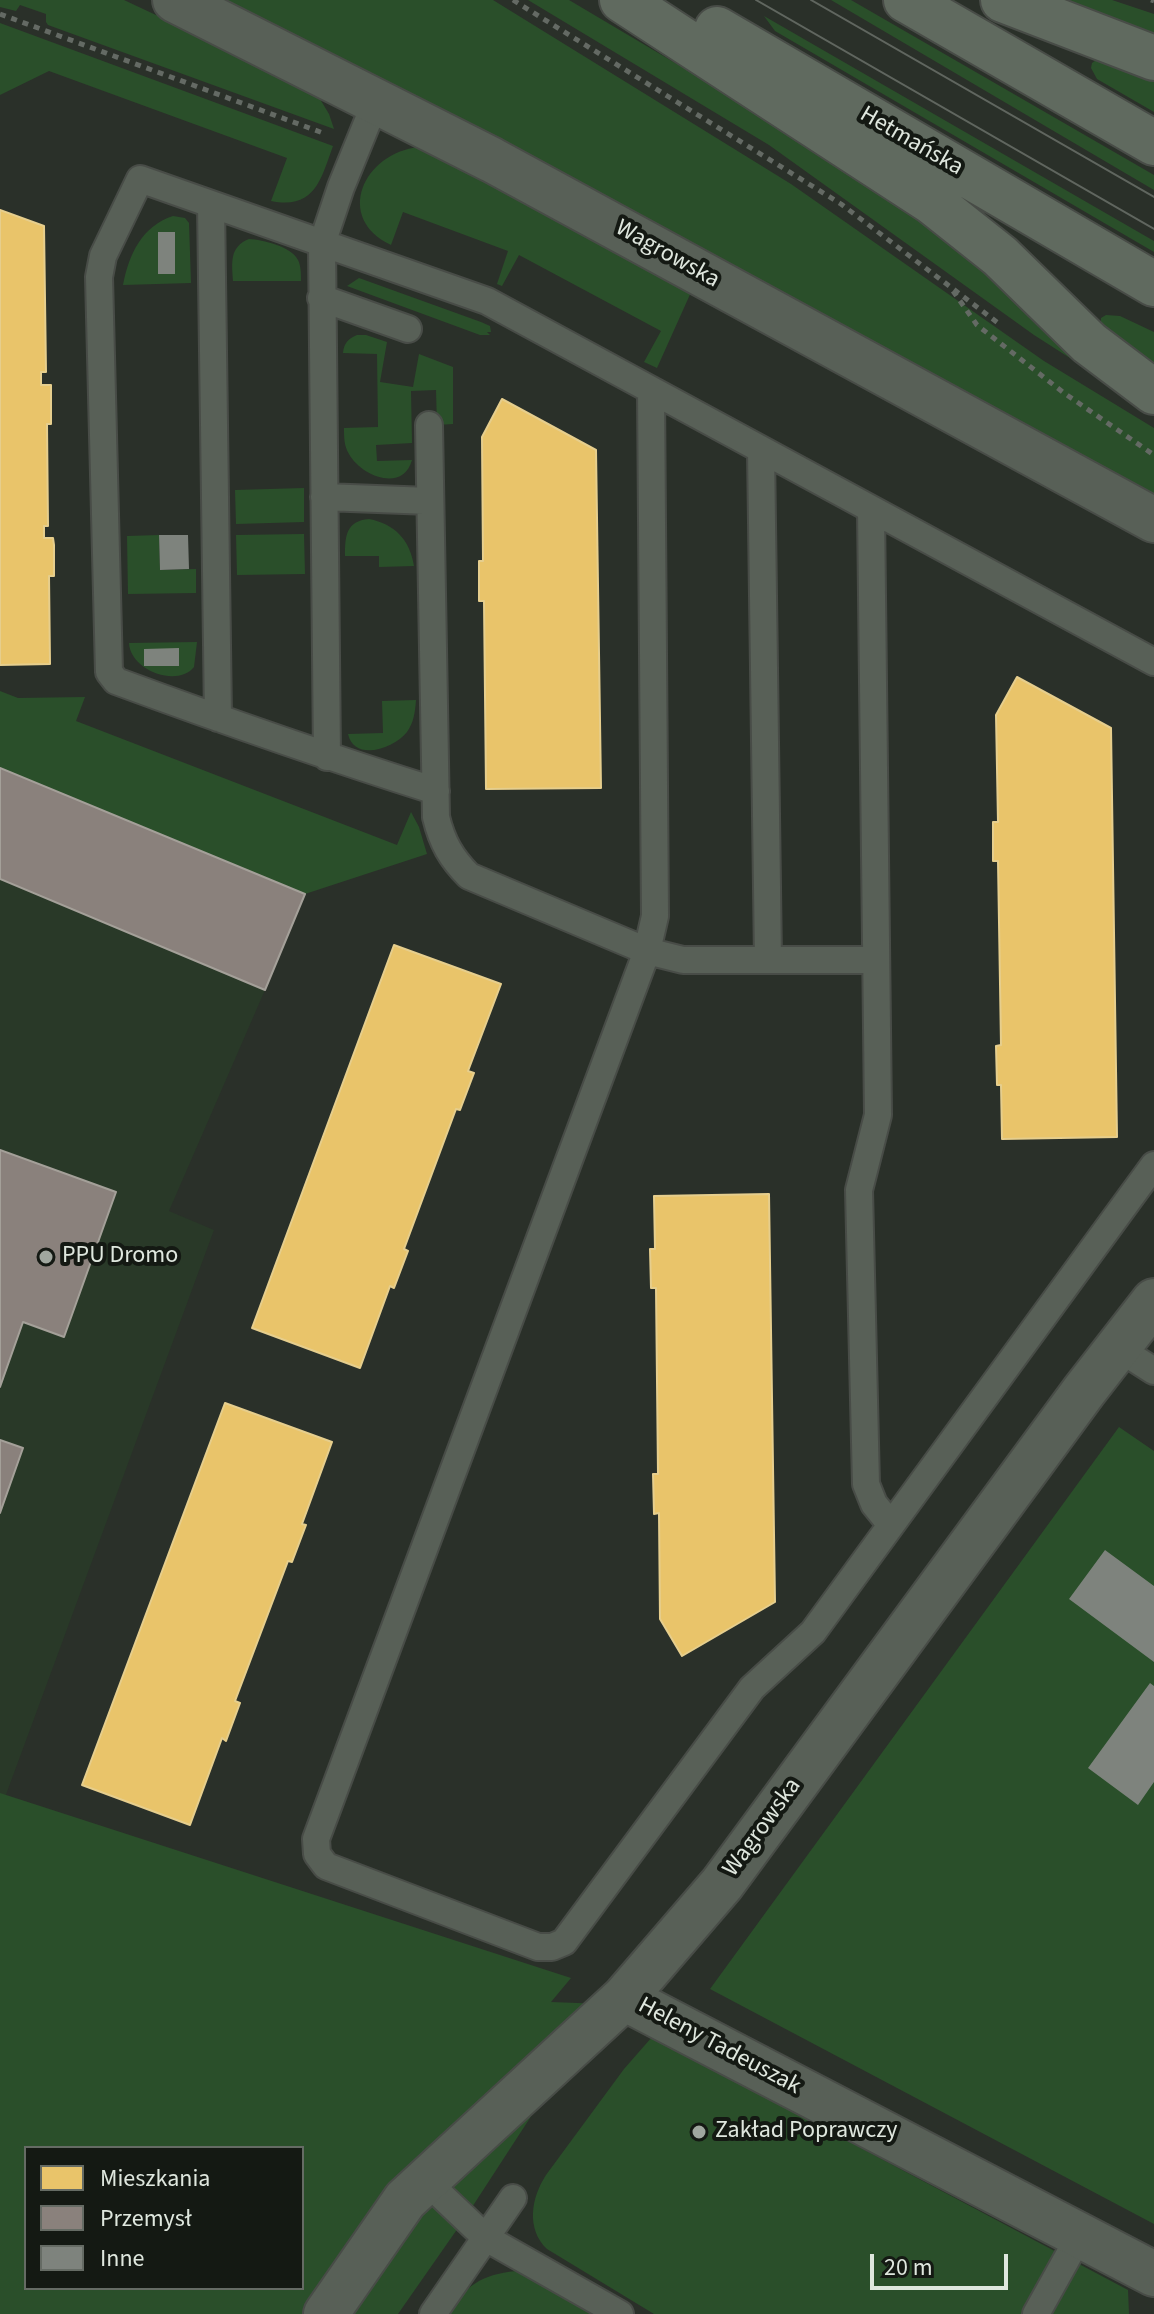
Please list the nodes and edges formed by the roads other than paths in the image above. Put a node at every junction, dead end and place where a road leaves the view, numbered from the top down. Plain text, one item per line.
1 (175, 0) edge
2 (622, 0) edge
3 (668, 0) edge
4 (906, 0) edge
5 (1003, 0) edge
6 (1154, 58) edge
7 (376, 101) junction
8 (1154, 143) edge
9 (211, 204) junction
10 (322, 244) junction
11 (1154, 284) edge
12 (321, 298) junction
13 (408, 329) dead end
14 (651, 390) junction
15 (1154, 392) edge
16 (429, 425) dead end
17 (761, 450) junction
18 (324, 497) junction
19 (430, 501) junction
20 (871, 509) junction
21 (1154, 520) edge
22 (1154, 662) edge
23 (218, 718) junction
24 (327, 757) junction
25 (436, 791) junction
26 (647, 951) junction
27 (768, 960) junction
28 (876, 960) junction
29 (1154, 1165) edge
30 (1154, 1301) edge
31 (1118, 1348) junction
32 (1154, 1371) edge
33 (891, 1525) junction
34 (624, 1998) junction
35 (426, 2181) junction
36 (513, 2198) dead end
37 (1080, 2235) junction
38 (486, 2238) junction
39 (1154, 2274) edge
40 (326, 2314) edge
41 (433, 2314) edge
42 (620, 2314) edge
43 (1036, 2314) edge

1 - 7 street, Wagrowska
2 - 15 street
3 - 11 street, Hetmańska
4 - 8 street
5 - 6 street
7 - 10 lane
7 - 21 street, Wagrowska
9 - 10 lane
9 - 23 lane
9 - 23 lane
10 - 12 lane
10 - 14 lane
12 - 13 lane
12 - 18 lane
14 - 17 lane
14 - 26 lane
16 - 19 lane
17 - 20 lane
17 - 27 lane
18 - 19 lane
18 - 24 lane
19 - 25 lane
20 - 22 lane
20 - 28 lane
23 - 24 lane
24 - 25 lane
25 - 26 lane
26 - 27 lane
26 - 33 lane
27 - 28 lane
28 - 33 lane
29 - 33 lane
30 - 31 street, Wagrowska
31 - 32 lane
31 - 34 street, Wagrowska
34 - 35 street, Wagrowska
34 - 37 street, Heleny Tadeuszak
35 - 38 lane
35 - 40 street, Wagrowska
36 - 38 lane
37 - 39 street, Heleny Tadeuszak
37 - 43 lane
38 - 41 lane
38 - 42 lane

